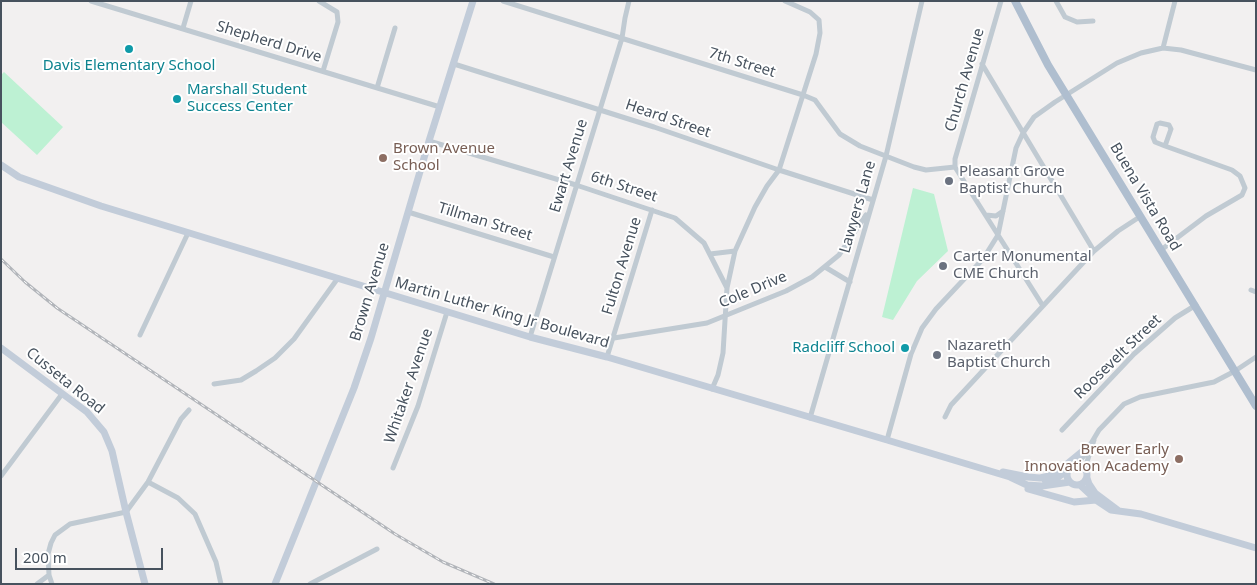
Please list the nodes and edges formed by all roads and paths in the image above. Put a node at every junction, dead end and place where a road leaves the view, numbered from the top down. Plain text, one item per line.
1 (91, 1) edge
2 (191, 1) edge
3 (319, 1) edge
4 (473, 1) edge
5 (503, 1) edge
6 (630, 1) edge
7 (785, 1) edge
8 (922, 1) edge
9 (1001, 1) edge
10 (1015, 1) edge
11 (1056, 1) edge
12 (1175, 1) edge
13 (1093, 21) dead end
14 (183, 28) junction
15 (395, 28) dead end
16 (622, 38) junction
17 (1163, 48) junction
18 (454, 64) junction
19 (982, 64) junction
20 (1256, 70) edge
21 (323, 71) junction
22 (377, 88) junction
23 (803, 95) junction
24 (1066, 95) junction
25 (440, 107) junction
26 (600, 110) junction
27 (1023, 133) junction
28 (429, 141) junction
29 (1165, 146) junction
30 (886, 156) junction
31 (1, 165) edge
32 (955, 167) junction
33 (779, 170) junction
34 (576, 185) junction
35 (873, 200) junction
36 (870, 208) junction
37 (652, 210) junction
38 (1003, 211) junction
39 (408, 212) junction
40 (986, 215) junction
41 (1141, 216) junction
42 (188, 233) junction
43 (998, 235) junction
44 (1161, 250) junction
45 (735, 251) junction
46 (1094, 251) junction
47 (710, 254) junction
48 (554, 257) junction
49 (825, 267) junction
50 (338, 278) junction
51 (850, 282) junction
52 (727, 288) junction
53 (384, 293) junction
54 (1196, 305) junction
55 (1042, 306) junction
56 (447, 312) junction
57 (725, 316) junction
58 (140, 335) dead end
59 (530, 337) junction
60 (614, 338) junction
61 (1, 348) edge
62 (607, 357) junction
63 (1256, 357) edge
64 (1235, 371) junction
65 (214, 384) dead end
66 (712, 389) junction
67 (62, 394) junction
68 (1256, 406) edge
69 (188, 410) dead end
70 (945, 417) dead end
71 (810, 418) junction
72 (1062, 430) dead end
73 (1095, 438) junction
74 (887, 440) junction
75 (1089, 446) junction
76 (1076, 464) junction
77 (393, 468) dead end
78 (1085, 468) junction
79 (1068, 470) junction
80 (991, 472) junction
81 (999, 474) junction
82 (1, 476) edge
83 (1010, 477) junction
84 (1087, 478) junction
85 (148, 482) junction
86 (1070, 482) junction
87 (1080, 485) junction
88 (1096, 500) junction
89 (1119, 511) junction
90 (126, 512) junction
91 (1256, 548) edge
92 (378, 550) dead end
93 (49, 575) junction
94 (37, 584) edge
95 (52, 584) edge
96 (145, 584) edge
97 (221, 584) edge
98 (275, 584) edge
99 (310, 584) edge

1 - 14 street, Shepherd Drive
2 - 14 street
3 - 21 street
4 - 18 main road, Brown Avenue
5 - 16 street, 7th Street
6 - 16 street, Ewart Avenue
7 - 23 street
8 - 30 street, Lawyers Lane
9 - 19 street, Church Avenue
10 - 24 main road, Buena Vista Road
11 - 13 street
12 - 17 street
14 - 21 street, Shepherd Drive
15 - 22 street
16 - 23 street, 7th Street
16 - 26 street, Ewart Avenue
17 - 20 street
17 - 24 street
18 - 25 main road, Brown Avenue
18 - 26 street, Heard Street
19 - 27 street
19 - 32 street, Church Avenue
21 - 22 street, Shepherd Drive
22 - 25 street, Shepherd Drive
23 - 30 street, 7th Street
23 - 33 street
24 - 27 street
24 - 41 main road, Buena Vista Road
25 - 28 main road, Brown Avenue
26 - 33 street, Heard Street
26 - 34 street, Ewart Avenue
27 - 38 street
27 - 46 street
28 - 34 street, 6th Street
28 - 39 main road, Brown Avenue
29 - 29 street
29 - 44 street
30 - 32 street, 7th Street
30 - 35 street, Lawyers Lane
31 - 42 main road, Martin Luther King Jr Boulevard
32 - 40 street
33 - 35 street, Heard Street
33 - 45 street
34 - 37 street, 6th Street
34 - 48 street, Ewart Avenue
35 - 36 street, Lawyers Lane
36 - 49 street, Cole Drive
36 - 51 street, Lawyers Lane
37 - 47 street, 6th Street
37 - 60 street, Fulton Avenue
38 - 40 street
38 - 43 street
39 - 48 street, Tillman Street
39 - 53 main road, Brown Avenue
40 - 43 street
41 - 44 main road, Buena Vista Road
41 - 46 street
42 - 50 main road, Martin Luther King Jr Boulevard
42 - 58 street
43 - 55 street
43 - 74 street
44 - 54 main road, Buena Vista Road
45 - 47 street
45 - 52 street
46 - 55 street
47 - 52 street, 6th Street
48 - 59 street, Ewart Avenue
49 - 51 street
49 - 57 street, Cole Drive
50 - 53 main road, Martin Luther King Jr Boulevard
50 - 65 street
51 - 71 street, Lawyers Lane
52 - 57 street
53 - 56 main road, Martin Luther King Jr Boulevard
53 - 98 main road, Brown Avenue
54 - 64 main road, Buena Vista Road
54 - 72 street, Roosevelt Street
55 - 70 street
56 - 59 main road, Martin Luther King Jr Boulevard
56 - 77 street, Whitaker Avenue
57 - 60 street, Cole Drive
57 - 66 street
59 - 62 main road, Martin Luther King Jr Boulevard
60 - 62 street, Fulton Avenue
61 - 67 main road, Cusseta Road
62 - 66 main road, Martin Luther King Jr Boulevard
63 - 64 street
64 - 68 main road, Buena Vista Road
64 - 73 street
66 - 71 main road, Martin Luther King Jr Boulevard
67 - 82 street
67 - 90 main road, Cusseta Road
69 - 85 street
71 - 74 main road, Martin Luther King Jr Boulevard
73 - 75 street
73 - 78 street
74 - 80 main road, Martin Luther King Jr Boulevard
75 - 76 street
75 - 80 main road
76 - 78 main road
76 - 79 main road
78 - 84 main road
79 - 83 main road, Martin Luther King Jr Boulevard
79 - 86 main road
80 - 81 main road, Martin Luther King Jr Boulevard
81 - 83 main road, Martin Luther King Jr Boulevard
81 - 88 main road, Martin Luther King Jr Boulevard
83 - 86 main road, Martin Luther King Jr Boulevard
84 - 87 main road
84 - 89 main road, Martin Luther King Jr Boulevard
85 - 90 street
85 - 97 street
86 - 87 main road
87 - 88 main road, Martin Luther King Jr Boulevard
88 - 89 main road, Martin Luther King Jr Boulevard
89 - 91 main road, Martin Luther King Jr Boulevard
90 - 93 street
90 - 96 main road, Cusseta Road
92 - 99 street
93 - 94 street
93 - 95 street

